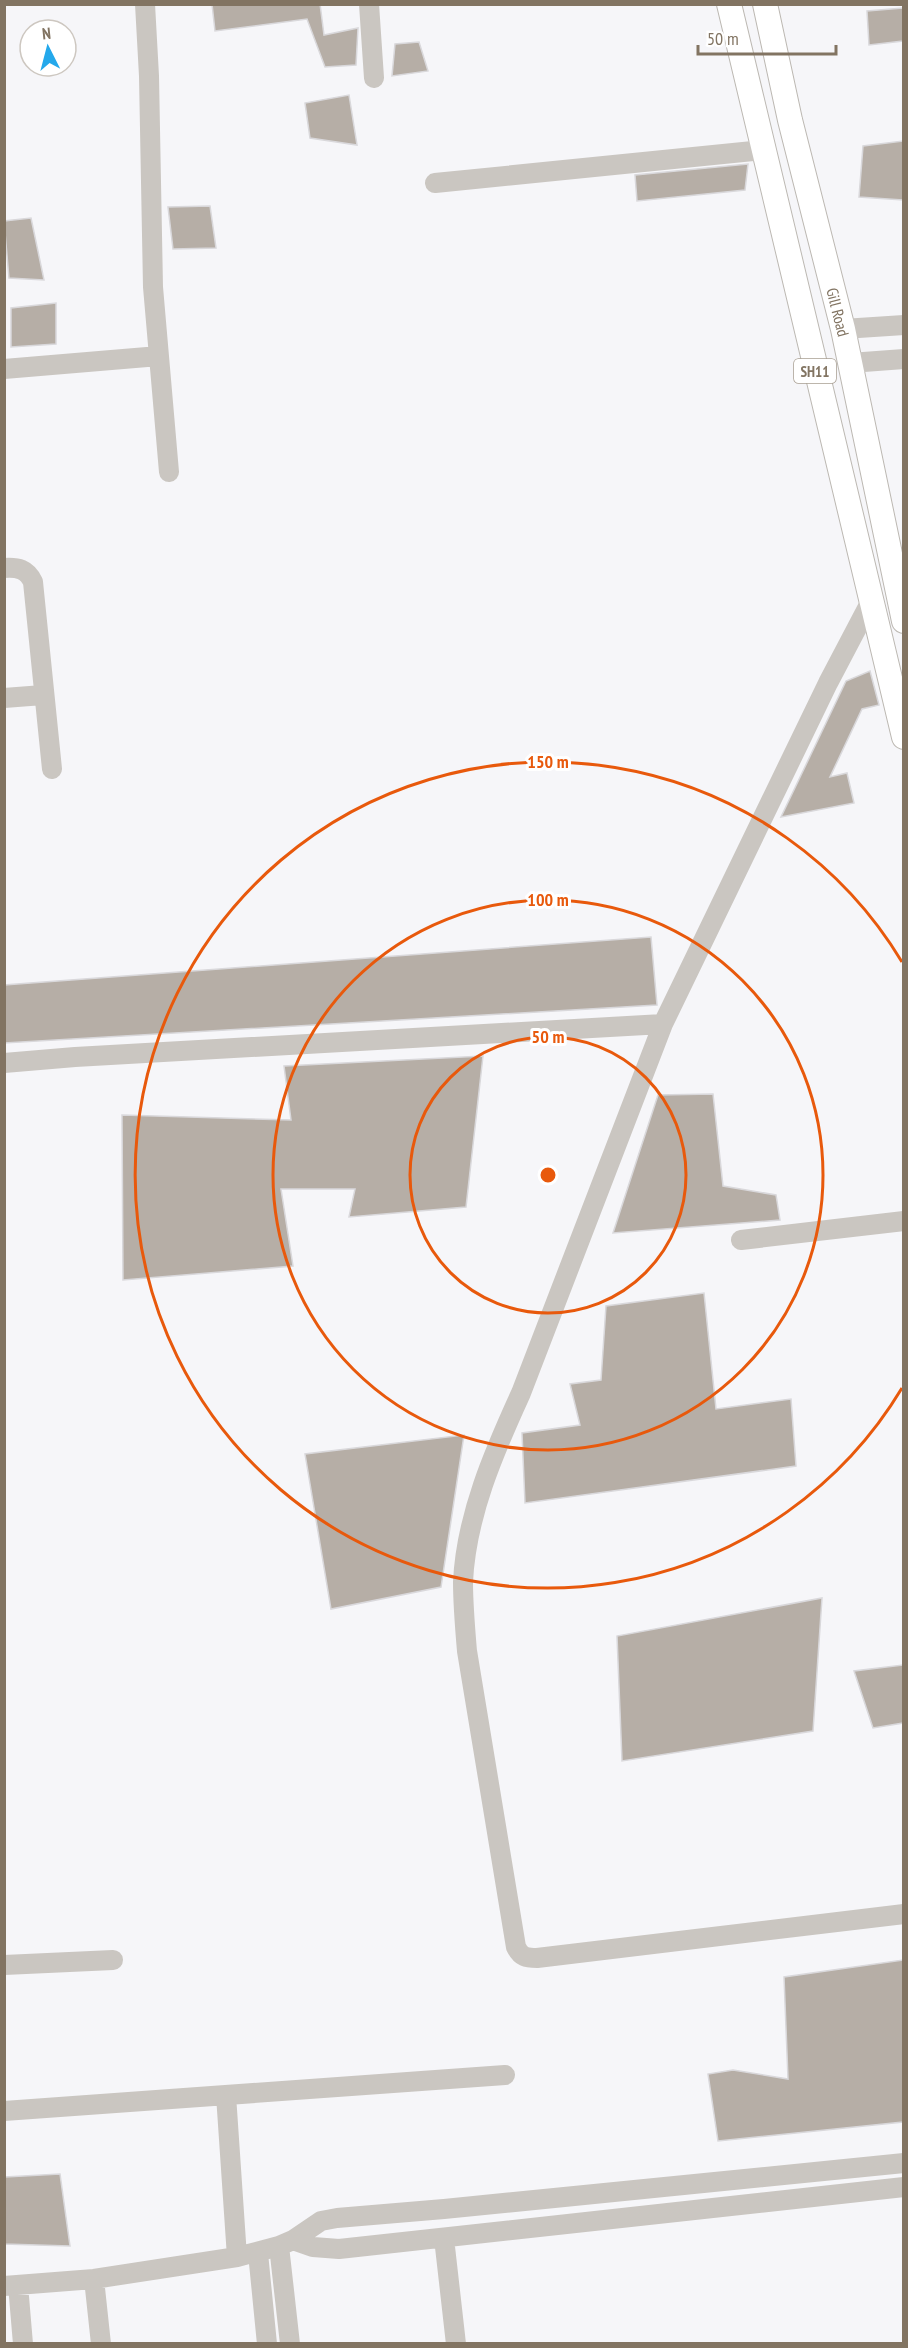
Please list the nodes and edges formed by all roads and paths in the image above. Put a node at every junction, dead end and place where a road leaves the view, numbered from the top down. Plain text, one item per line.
1 (145, 4) edge
2 (369, 4) edge
3 (729, 4) edge
4 (765, 4) edge
5 (374, 78) dead end
6 (763, 150) junction
7 (435, 183) dead end
8 (901, 325) edge
9 (843, 329) junction
10 (159, 356) junction
11 (903, 359) edge
12 (850, 363) junction
13 (4, 369) edge
14 (169, 472) dead end
15 (4, 568) edge
16 (870, 603) junction
17 (903, 621) edge
18 (43, 695) junction
19 (4, 698) edge
20 (903, 737) edge
21 (52, 769) dead end
22 (663, 1024) junction
23 (4, 1063) edge
24 (903, 1221) edge
25 (741, 1240) dead end
26 (903, 1914) edge
27 (113, 1960) dead end
28 (4, 1965) edge
29 (505, 2075) dead end
30 (226, 2095) junction
31 (4, 2111) edge
32 (903, 2163) edge
33 (771, 2175) junction
34 (903, 2187) edge
35 (774, 2202) junction
36 (444, 2238) junction
37 (286, 2243) junction
38 (258, 2253) junction
39 (237, 2257) junction
40 (94, 2279) junction
41 (11, 2285) edge
42 (23, 2343) edge
43 (101, 2343) edge
44 (267, 2343) edge
45 (290, 2343) edge
46 (456, 2343) edge

1 - 10 street
2 - 5 street
3 - 6 main road, SH11
4 - 9 main road, Gill Road / SH11
6 - 7 street
6 - 16 main road, SH11
8 - 9 street
8 - 11 street
9 - 12 main road, Gill Road / SH11
10 - 13 street
10 - 14 street
11 - 12 street
12 - 17 main road, Gill Road / SH11
15 - 18 street
16 - 20 main road, SH11
16 - 22 street
18 - 19 street
18 - 21 street
22 - 23 street
22 - 26 street
24 - 25 street
27 - 28 street
29 - 30 street
30 - 31 street
30 - 39 street
32 - 33 street
33 - 35 street
33 - 37 street
34 - 35 street
35 - 36 street
36 - 37 street
36 - 46 street
37 - 38 street
37 - 45 street
38 - 39 street
38 - 44 street
39 - 40 street
40 - 41 street
40 - 43 street
41 - 42 street

